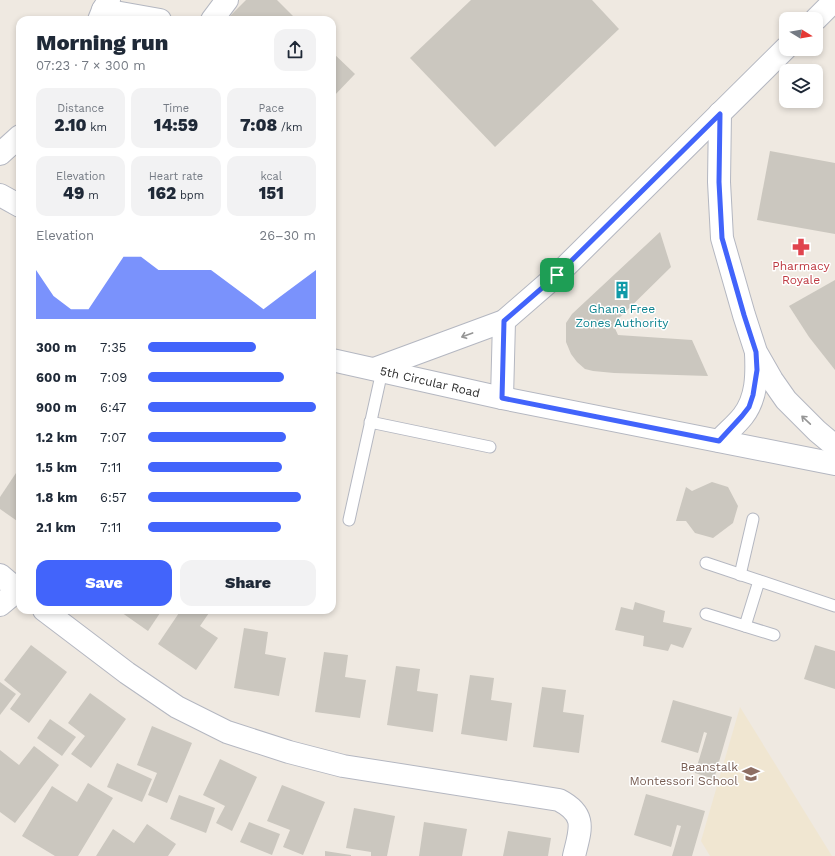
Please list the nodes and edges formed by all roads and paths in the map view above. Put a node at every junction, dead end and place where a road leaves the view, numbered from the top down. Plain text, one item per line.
1 (227, 0) edge
2 (835, 0) edge
3 (104, 10) edge
4 (823, 12) edge
5 (138, 16) edge
6 (215, 16) edge
7 (779, 55) edge
8 (720, 114) junction
9 (16, 140) edge
10 (0, 154) edge
11 (0, 195) edge
12 (16, 204) edge
13 (504, 321) junction
14 (756, 352) junction
15 (336, 361) edge
16 (378, 370) junction
17 (502, 398) junction
18 (370, 422) junction
19 (719, 441) junction
20 (835, 446) edge
21 (490, 448) dead end
22 (835, 464) edge
23 (349, 520) dead end
24 (753, 520) dead end
25 (706, 563) dead end
26 (0, 575) edge
27 (740, 575) junction
28 (759, 581) junction
29 (16, 588) edge
30 (16, 593) edge
31 (0, 605) edge
32 (835, 606) edge
33 (49, 614) edge
34 (706, 614) dead end
35 (745, 626) junction
36 (774, 635) dead end
37 (574, 856) edge

1 - 6 street
2 - 4 street
3 - 5 street
7 - 8 street
8 - 13 street
8 - 14 street
9 - 10 street
11 - 12 street
13 -> 16 street
13 - 17 street
14 - 19 street
20 -> 14 street
15 - 16 street, 5th Circular Road
16 - 17 street, 5th Circular Road
16 - 18 lane
17 - 19 street, 5th Circular Road
18 - 21 lane
18 - 23 lane
19 - 22 street, 5th Circular Road
24 - 27 lane
25 - 27 lane
26 - 29 street
27 - 28 lane
28 - 32 lane
28 - 35 lane
30 - 31 street
33 - 37 street
34 - 35 lane
35 - 36 lane

